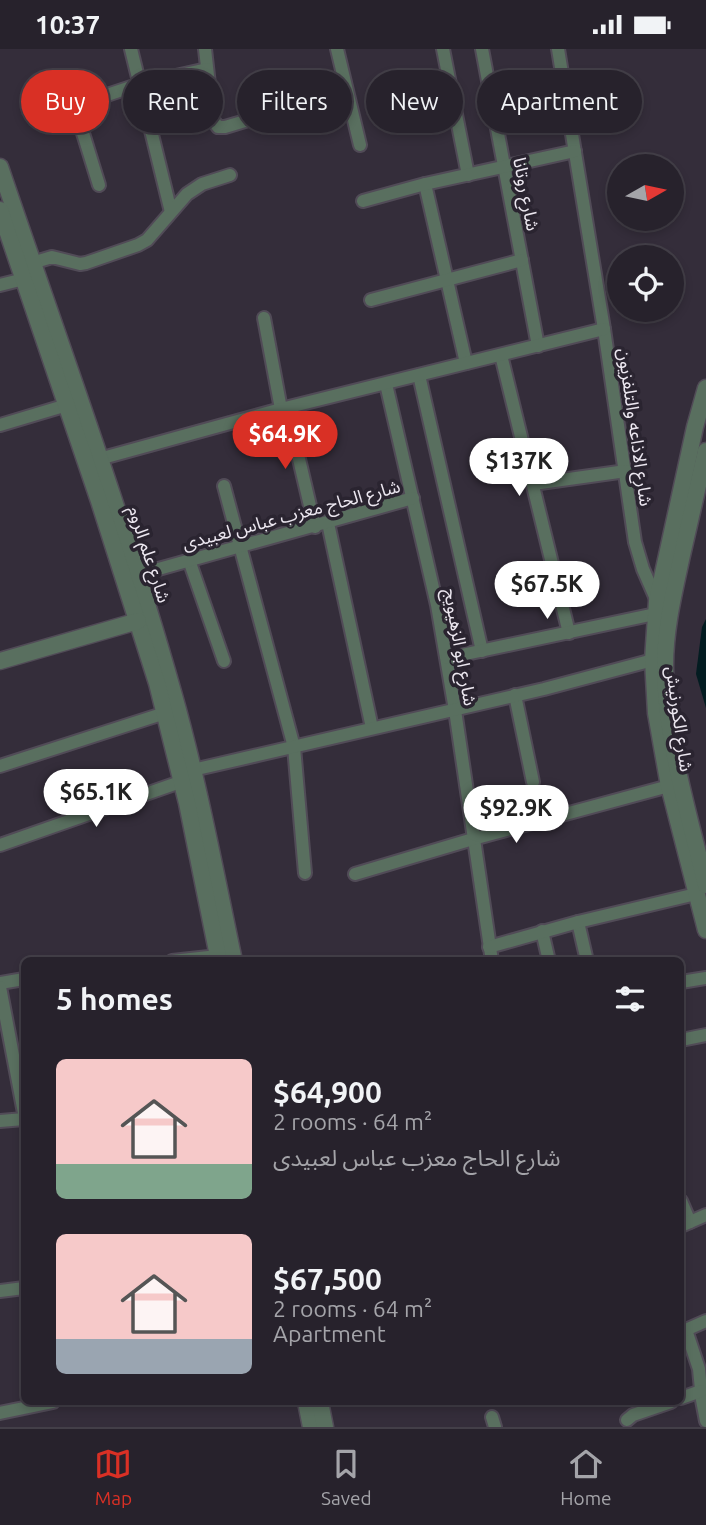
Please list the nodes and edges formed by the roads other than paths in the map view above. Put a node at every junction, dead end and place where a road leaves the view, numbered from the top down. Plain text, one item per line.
1 (131, 49) edge
2 (205, 49) edge
3 (337, 49) edge
4 (443, 49) edge
5 (482, 49) edge
6 (558, 49) edge
7 (207, 69) junction
8 (136, 70) edge
9 (203, 70) edge
10 (123, 90) edge
11 (237, 123) edge
12 (151, 133) edge
13 (360, 145) dead end
14 (575, 151) junction
15 (0, 167) edge
16 (504, 167) junction
17 (230, 175) dead end
18 (468, 175) junction
19 (425, 184) junction
20 (99, 185) dead end
21 (363, 201) dead end
22 (0, 211) edge
23 (171, 212) junction
24 (18, 242) junction
25 (522, 260) junction
26 (32, 263) junction
27 (24, 279) junction
28 (448, 279) junction
29 (0, 285) edge
30 (371, 300) dead end
31 (264, 318) dead end
32 (604, 329) junction
33 (538, 346) junction
34 (501, 355) junction
35 (467, 363) junction
36 (419, 375) junction
37 (386, 384) junction
38 (706, 388) edge
39 (67, 405) junction
40 (284, 409) junction
41 (0, 425) edge
42 (706, 451) edge
43 (99, 459) junction
44 (626, 471) junction
45 (533, 484) junction
46 (224, 486) dead end
47 (106, 498) junction
48 (413, 499) junction
49 (321, 525) junction
50 (240, 547) junction
51 (189, 561) junction
52 (137, 575) junction
53 (660, 602) junction
54 (138, 621) junction
55 (569, 633) junction
56 (482, 651) junction
57 (447, 658) junction
58 (0, 660) edge
59 (653, 660) junction
60 (224, 661) dead end
61 (515, 695) junction
62 (455, 710) junction
63 (165, 713) junction
64 (372, 728) junction
65 (293, 747) junction
66 (0, 766) edge
67 (188, 776) junction
68 (533, 782) dead end
69 (669, 786) junction
70 (473, 839) junction
71 (0, 845) edge
72 (305, 873) dead end
73 (355, 873) dead end
74 (701, 890) edge
75 (578, 922) junction
76 (706, 930) edge
77 (542, 931) junction
78 (491, 954) edge
79 (223, 957) edge
80 (548, 957) edge
81 (586, 957) edge
82 (706, 978) edge
83 (21, 980) edge
84 (684, 982) edge
85 (0, 985) edge
86 (706, 1035) edge
87 (684, 1039) edge
88 (21, 1096) edge
89 (21, 1119) edge
90 (0, 1121) edge
91 (706, 1215) edge
92 (686, 1224) edge
93 (21, 1288) edge
94 (0, 1291) edge
95 (706, 1321) edge
96 (684, 1331) edge
97 (684, 1333) edge
98 (701, 1391) junction
99 (684, 1397) edge
100 (39, 1405) edge
101 (307, 1405) edge
102 (321, 1405) edge
103 (662, 1405) edge
104 (0, 1413) edge
105 (627, 1420) dead end
106 (706, 1421) edge
107 (311, 1427) edge
108 (325, 1427) edge

1 - 8 street
2 - 7 street
3 - 13 street
4 - 18 street
5 - 16 street, شارع روتانا
6 - 14 street, شارع الاذاعه والتلفزيون
7 - 9 street
7 - 11 street
10 - 20 street
12 - 23 street
14 - 16 street
14 - 32 street, شارع الاذاعه والتلفزيون
15 - 24 street, شارع علم الروم
16 - 18 street
16 - 25 street, شارع روتانا
17 - 23 street
18 - 19 street
19 - 21 street
19 - 28 street
22 - 24 street, شارع علم الروم
23 - 26 street
24 - 26 street, شارع علم الروم
24 - 27 street, شارع علم الروم
25 - 28 street
25 - 33 street, شارع روتانا
26 - 43 street, شارع علم الروم
27 - 29 street
27 - 39 street, شارع علم الروم
28 - 30 street
28 - 35 street
31 - 40 street
32 - 33 street
32 - 44 street, شارع الاذاعه والتلفزيون
33 - 34 street
34 - 35 street
34 - 45 street
35 - 36 street
36 - 37 street
36 - 56 street
37 - 40 street
37 - 48 street, شارع ابو الزهيويج
38 - 53 street, شارع الكورنيش
39 - 41 street
39 - 47 street, شارع علم الروم
40 - 43 street
40 - 49 street
42 - 53 street, شارع الكورنيش
43 - 47 street, شارع علم الروم
44 - 45 street
44 - 53 street, شارع الاذاعه والتلفزيون
45 - 55 street
46 - 50 street
47 - 52 street, شارع علم الروم
47 - 54 street, شارع علم الروم
48 - 49 street, شارع الحاج معزب عباس لعبيدى
48 - 57 street, شارع ابو الزهيويج
49 - 50 street, شارع الحاج معزب عباس لعبيدى
49 - 64 street
50 - 51 street, شارع الحاج معزب عباس لعبيدى
50 - 65 street
51 - 52 street, شارع الحاج معزب عباس لعبيدى
51 - 60 street
52 - 67 street, شارع علم الروم
53 - 55 street
53 - 59 street, شارع الكورنيش
53 - 74 street, شارع الكورنيش
54 - 58 street
54 - 63 street, شارع علم الروم
55 - 56 street
56 - 57 street
57 - 62 street, شارع ابو الزهيويج
59 - 61 street
59 - 69 street, شارع الكورنيش
61 - 62 street
61 - 68 street
62 - 64 street
62 - 70 street, شارع ابو الزهيويج
63 - 66 street
63 - 67 street, شارع علم الروم
64 - 65 street
65 - 67 street
65 - 72 street
67 - 71 street
67 - 79 street, شارع علم الروم
69 - 70 street
69 - 74 street, شارع الكورنيش
70 - 73 street
70 - 78 street, شارع ابو الزهيويج
74 - 75 street
74 - 76 street, شارع الكورنيش
75 - 77 street
75 - 81 street
77 - 78 street
77 - 80 street
82 - 84 street
83 - 85 street
85 - 88 street
86 - 87 street
89 - 90 street
91 - 92 street
93 - 94 street
95 - 96 street
97 - 98 street
98 - 99 street
98 - 106 street
100 - 104 street
101 - 107 street
102 - 108 street
103 - 105 street

